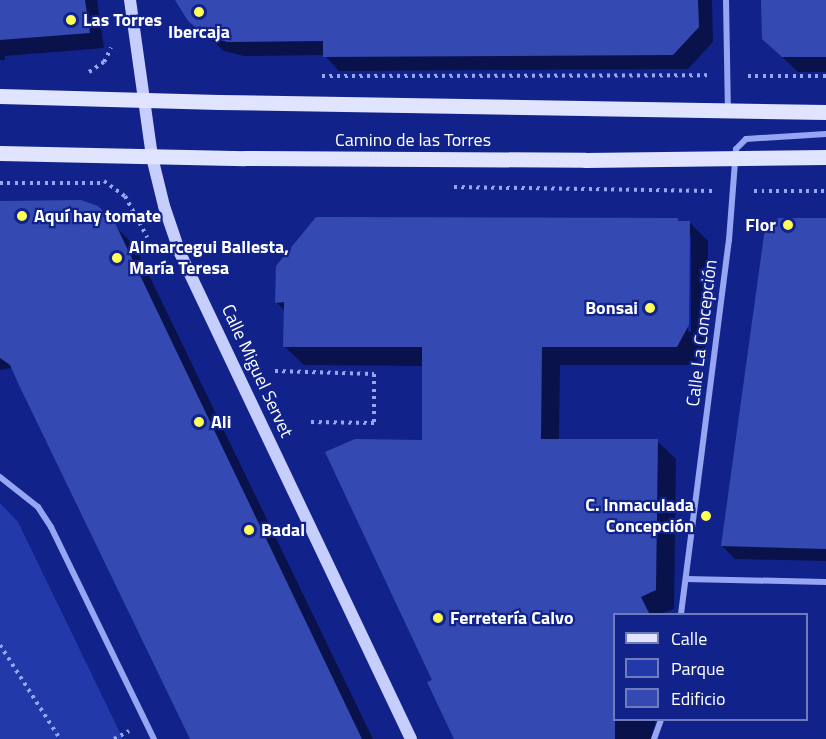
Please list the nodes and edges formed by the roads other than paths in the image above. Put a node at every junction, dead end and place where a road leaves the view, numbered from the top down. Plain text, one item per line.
1 (130, 0) edge
2 (726, 0) edge
3 (0, 96) edge
4 (144, 99) junction
5 (728, 111) junction
6 (826, 112) edge
7 (826, 134) edge
8 (0, 153) edge
9 (152, 157) junction
10 (734, 157) junction
11 (826, 157) edge
12 (0, 477) edge
13 (686, 579) junction
14 (826, 582) edge
15 (681, 613) edge
16 (661, 721) edge
17 (154, 739) edge
18 (411, 739) edge
19 (654, 739) edge

1 - 4 main road, Calle Miguel Servet
2 - 5 street
3 - 4 main road, Camino de las Torres
4 - 5 main road, Camino de las Torres
4 - 9 main road, Calle Miguel Servet
5 - 6 main road, Camino de las Torres
7 - 10 street
8 - 9 main road, Camino de las Torres
9 - 10 main road, Camino de las Torres
9 - 18 main road, Calle Miguel Servet
10 - 11 main road, Camino de las Torres
10 - 13 street, Calle La Concepción
12 - 17 street
13 - 14 street
13 - 15 street, Calle La Concepción
16 - 19 street

